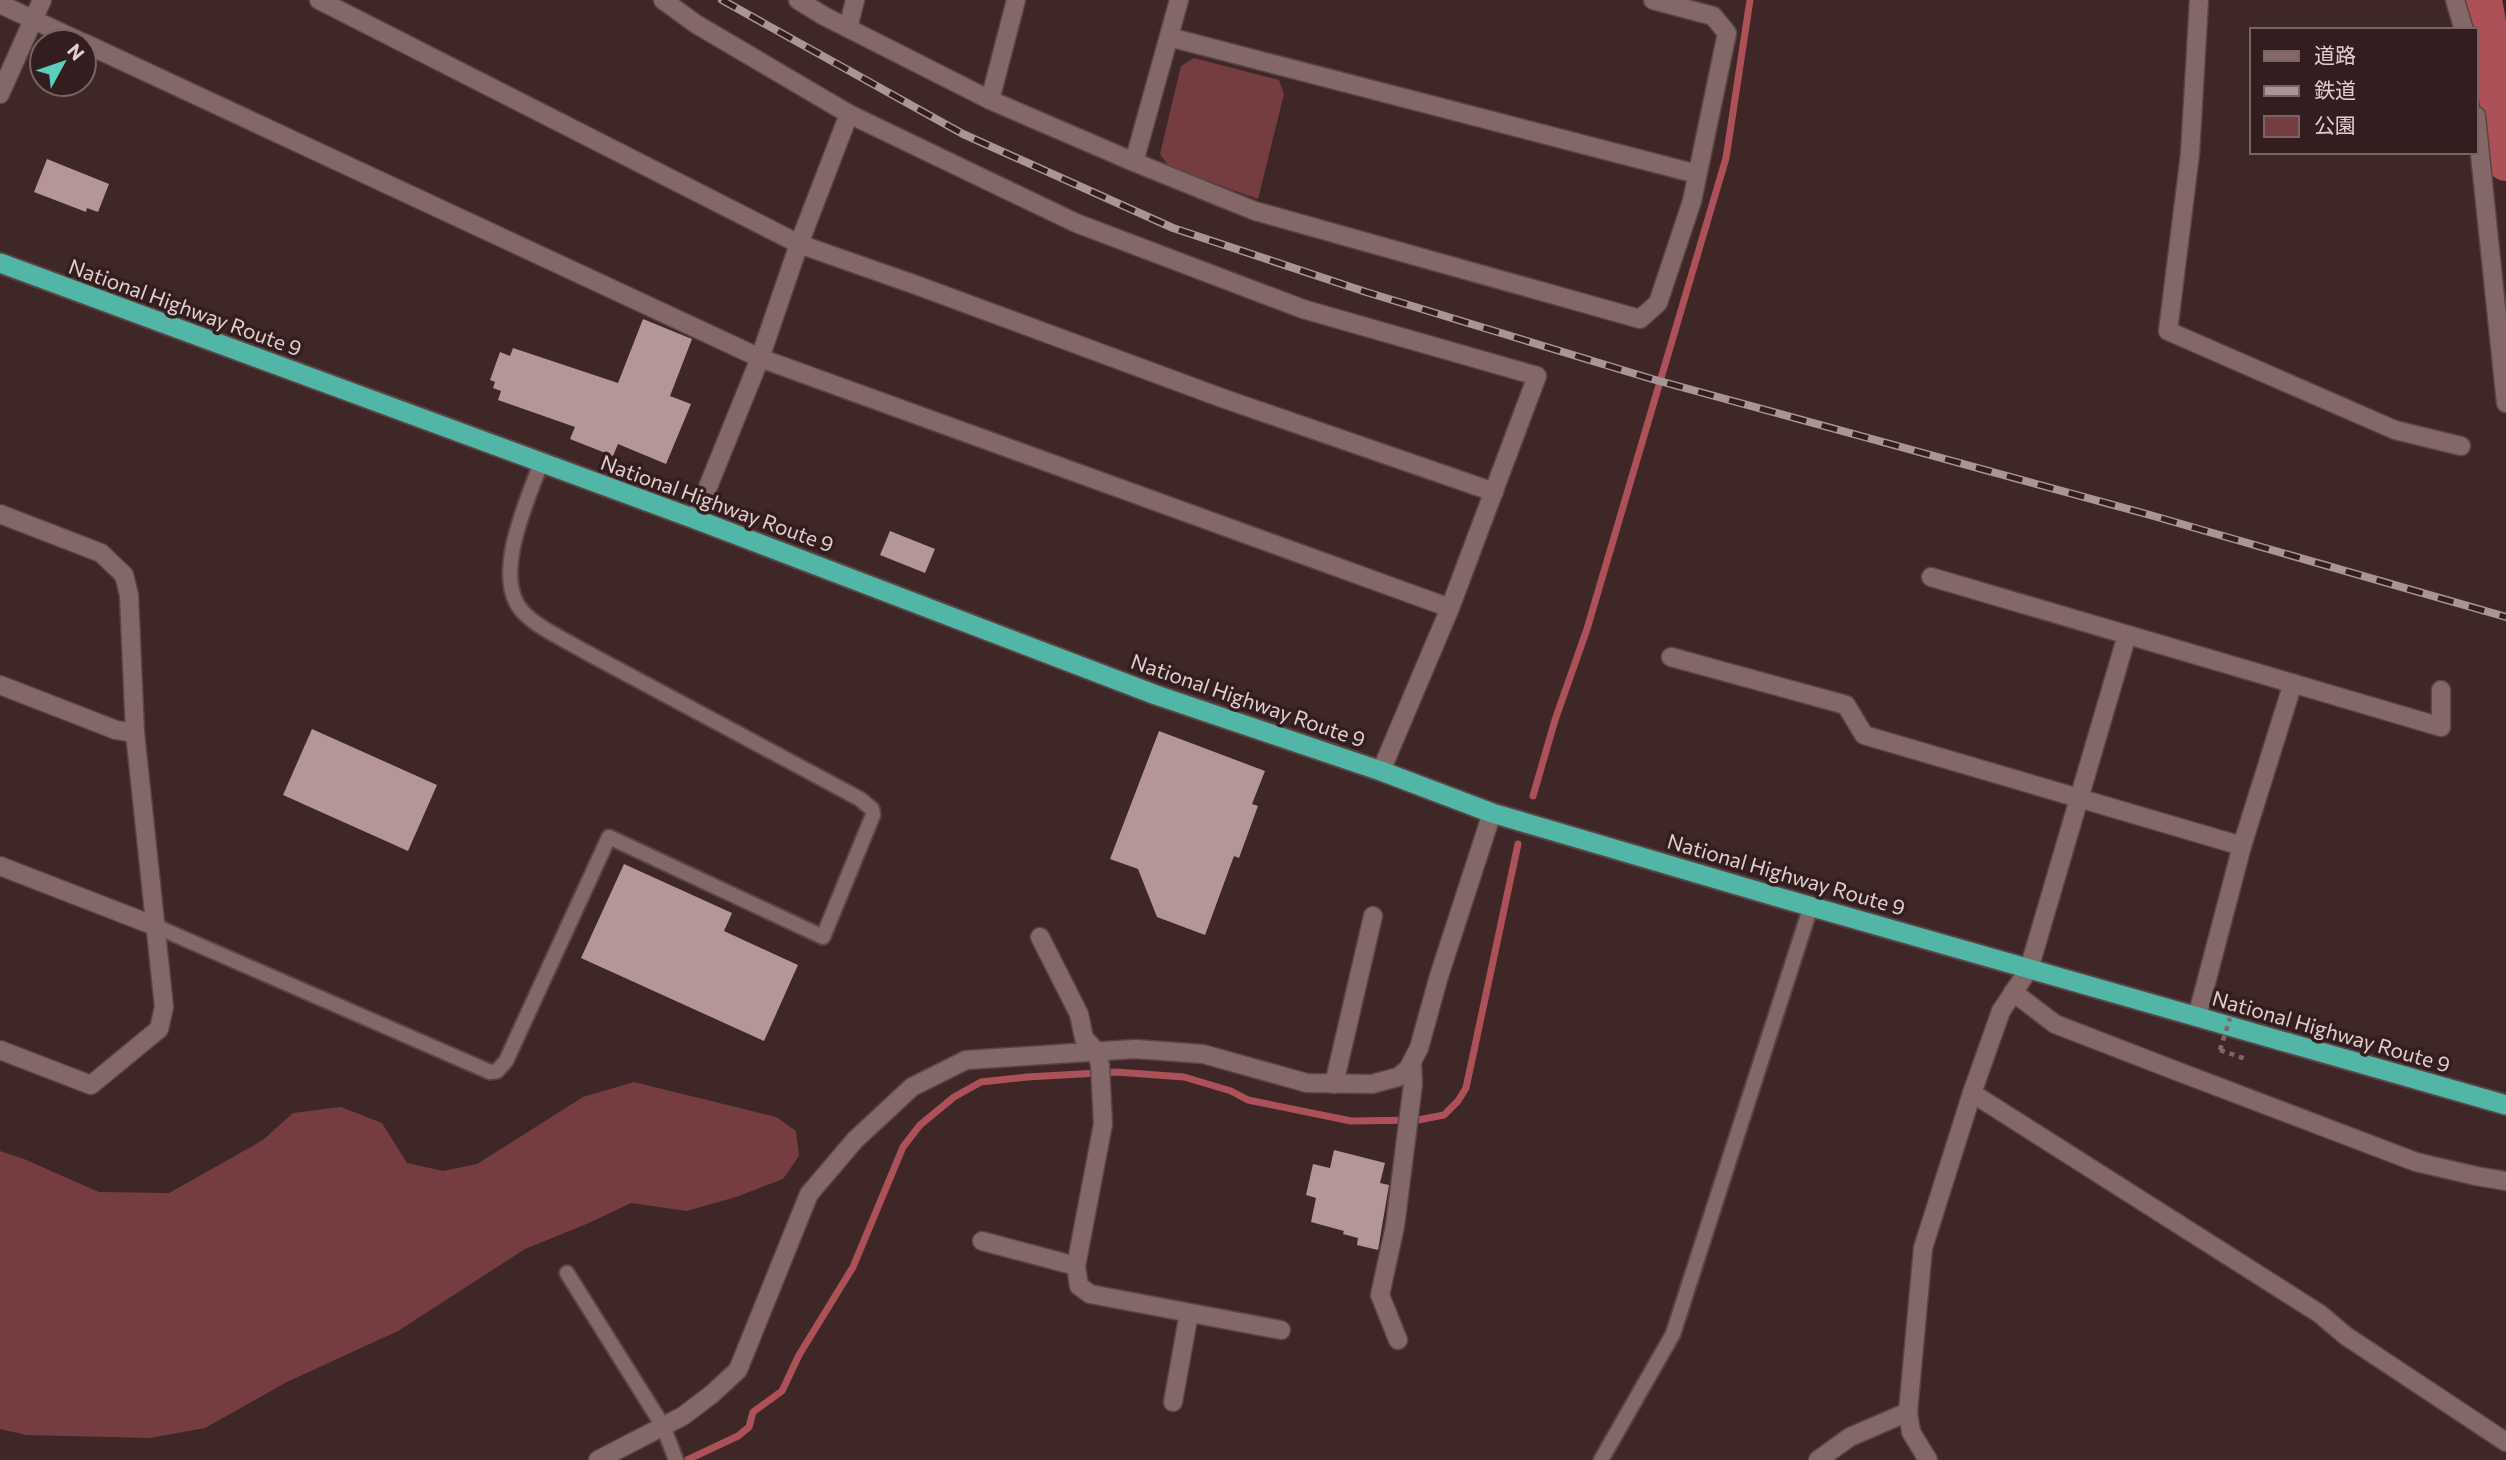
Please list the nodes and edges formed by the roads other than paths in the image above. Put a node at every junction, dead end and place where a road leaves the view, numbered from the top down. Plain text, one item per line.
1 (43, 0) edge
2 (318, 0) edge
3 (663, 0) edge
4 (799, 0) edge
5 (855, 0) edge
6 (1016, 0) edge
7 (1179, 0) edge
8 (1653, 0) edge
9 (2199, 0) edge
10 (2455, 0) edge
11 (0, 4) edge
12 (34, 20) junction
13 (51, 28) edge
14 (848, 28) junction
15 (2462, 28) edge
16 (1168, 37) junction
17 (98, 50) edge
18 (0, 94) edge
19 (990, 100) junction
20 (849, 114) junction
21 (2478, 135) edge
22 (1135, 162) junction
23 (1697, 174) junction
24 (799, 244) junction
25 (0, 263) edge
26 (760, 358) junction
27 (2506, 403) edge
28 (2461, 446) dead end
29 (541, 463) junction
30 (1494, 492) junction
31 (0, 514) edge
32 (695, 519) junction
33 (1931, 578) dead end
34 (1450, 608) junction
35 (2127, 635) junction
36 (1671, 657) dead end
37 (2293, 683) junction
38 (0, 685) edge
39 (2441, 690) dead end
40 (135, 733) junction
41 (1381, 771) junction
42 (2079, 798) junction
43 (1492, 813) junction
44 (2242, 846) junction
45 (0, 866) edge
46 (1811, 906) junction
47 (1373, 916) dead end
48 (155, 926) junction
49 (1040, 937) dead end
50 (2029, 969) junction
51 (2013, 992) junction
52 (2197, 1017) junction
53 (0, 1050) edge
54 (1412, 1063) junction
55 (1100, 1065) junction
56 (1334, 1084) junction
57 (1972, 1093) junction
58 (2506, 1105) edge
59 (2506, 1181) edge
60 (982, 1241) dead end
61 (1076, 1266) junction
62 (567, 1273) dead end
63 (1189, 1313) junction
64 (1281, 1330) dead end
65 (1398, 1340) dead end
66 (1172, 1402) dead end
67 (1908, 1412) junction
68 (663, 1426) junction
69 (2506, 1442) edge
70 (598, 1460) edge
71 (676, 1460) edge
72 (1601, 1460) edge
73 (1818, 1460) edge
74 (1928, 1460) edge

1 - 12 street
2 - 24 street
3 - 20 street
4 - 14 street
5 - 14 street
6 - 19 street
7 - 16 street
8 - 23 street
9 - 28 street
10 - 15 street
11 - 12 street
12 - 13 street
12 - 18 street
14 - 19 street
16 - 22 street
16 - 23 street
17 - 26 street
19 - 22 street
20 - 24 street
20 - 30 street
21 - 27 street
22 - 23 street
24 - 26 street
24 - 30 street
25 - 29 highway, National Highway Route 9
26 - 32 street
26 - 34 street
29 - 32 highway, National Highway Route 9
29 - 48 lane
30 - 34 street
31 - 40 street
32 - 41 highway, National Highway Route 9
33 - 35 street
34 - 41 street
35 - 37 street
35 - 42 street
36 - 42 street
37 - 39 street
37 - 44 street
38 - 40 street
40 - 48 street
41 - 43 highway, National Highway Route 9
42 - 44 street
42 - 50 street
43 - 46 highway, National Highway Route 9
43 - 54 street
44 - 52 street
45 - 48 street
46 - 50 highway, National Highway Route 9
46 - 72 lane
47 - 56 street
48 - 53 street
49 - 55 street
50 - 51 street
50 - 52 highway, National Highway Route 9
51 - 57 street
51 - 59 street
52 - 58 highway, National Highway Route 9
54 - 56 street
54 - 65 street
55 - 56 street
55 - 61 street
55 - 68 street
57 - 67 street
57 - 69 street
60 - 61 street
61 - 63 street
62 - 68 lane
63 - 64 street
63 - 66 street
67 - 73 street
67 - 74 street
68 - 70 street
68 - 71 lane

